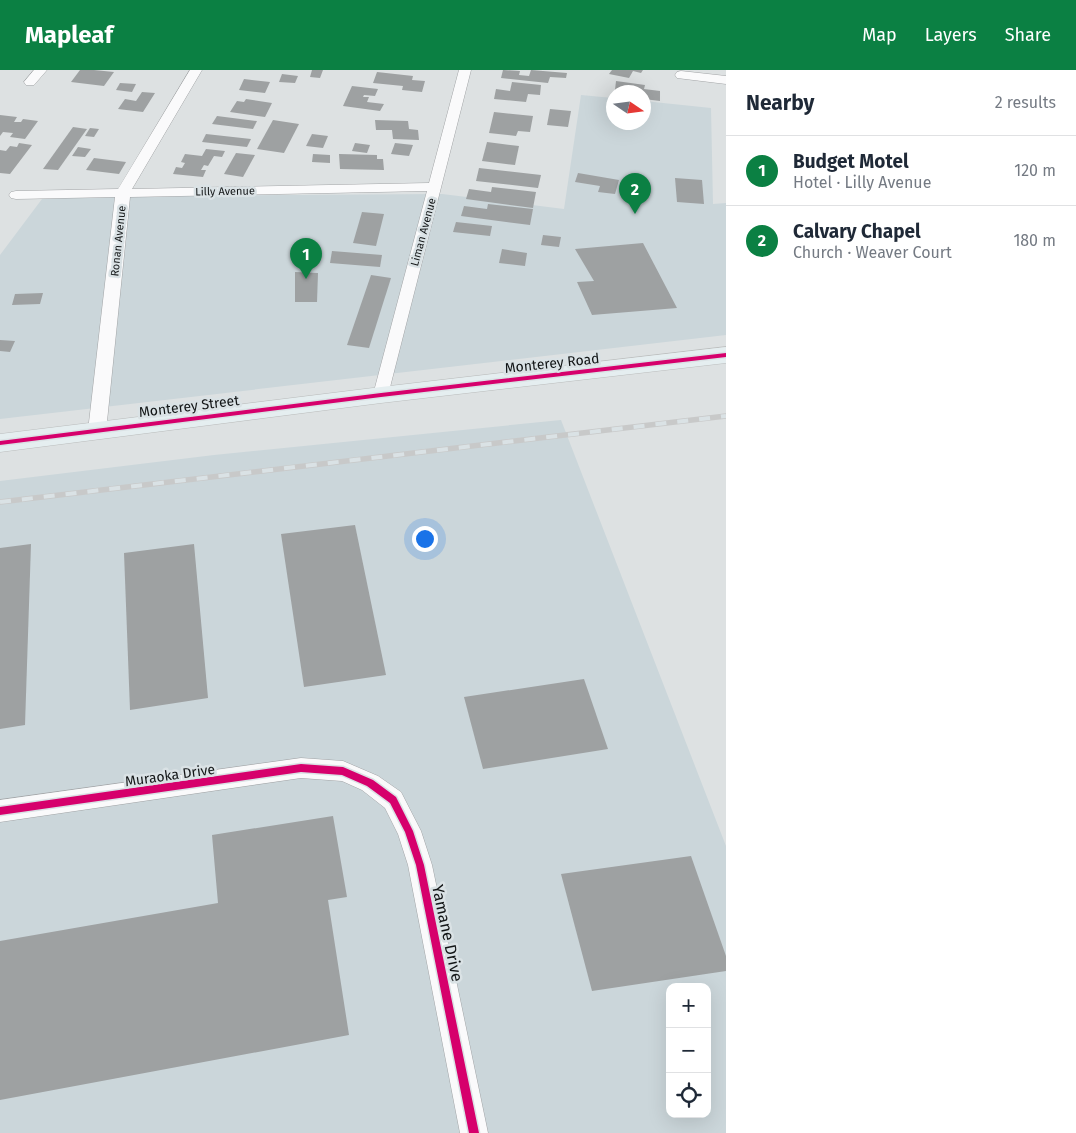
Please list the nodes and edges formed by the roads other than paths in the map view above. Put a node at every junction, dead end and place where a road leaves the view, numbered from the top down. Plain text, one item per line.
1 (41, 70) edge
2 (196, 70) edge
3 (465, 70) edge
4 (681, 75) dead end
5 (726, 80) edge
6 (30, 82) dead end
7 (434, 188) junction
8 (123, 192) junction
9 (16, 195) dead end
10 (726, 356) edge
11 (381, 395) junction
12 (97, 431) junction
13 (0, 443) edge
14 (343, 771) joint
15 (0, 811) edge
16 (474, 1133) edge

1 - 6 street
2 - 8 street, Ronan Avenue
3 - 7 street, Liman Avenue
4 - 5 street
7 - 8 street, Lilly Avenue
7 - 11 street, Liman Avenue
8 - 9 street, Lilly Avenue
8 - 12 street, Ronan Avenue
10 - 11 main road, Monterey Road
11 - 12 main road, Monterey Street
12 - 13 main road, Monterey Street
14 - 15 street, Muraoka Drive
14 - 16 street, Yamane Drive

